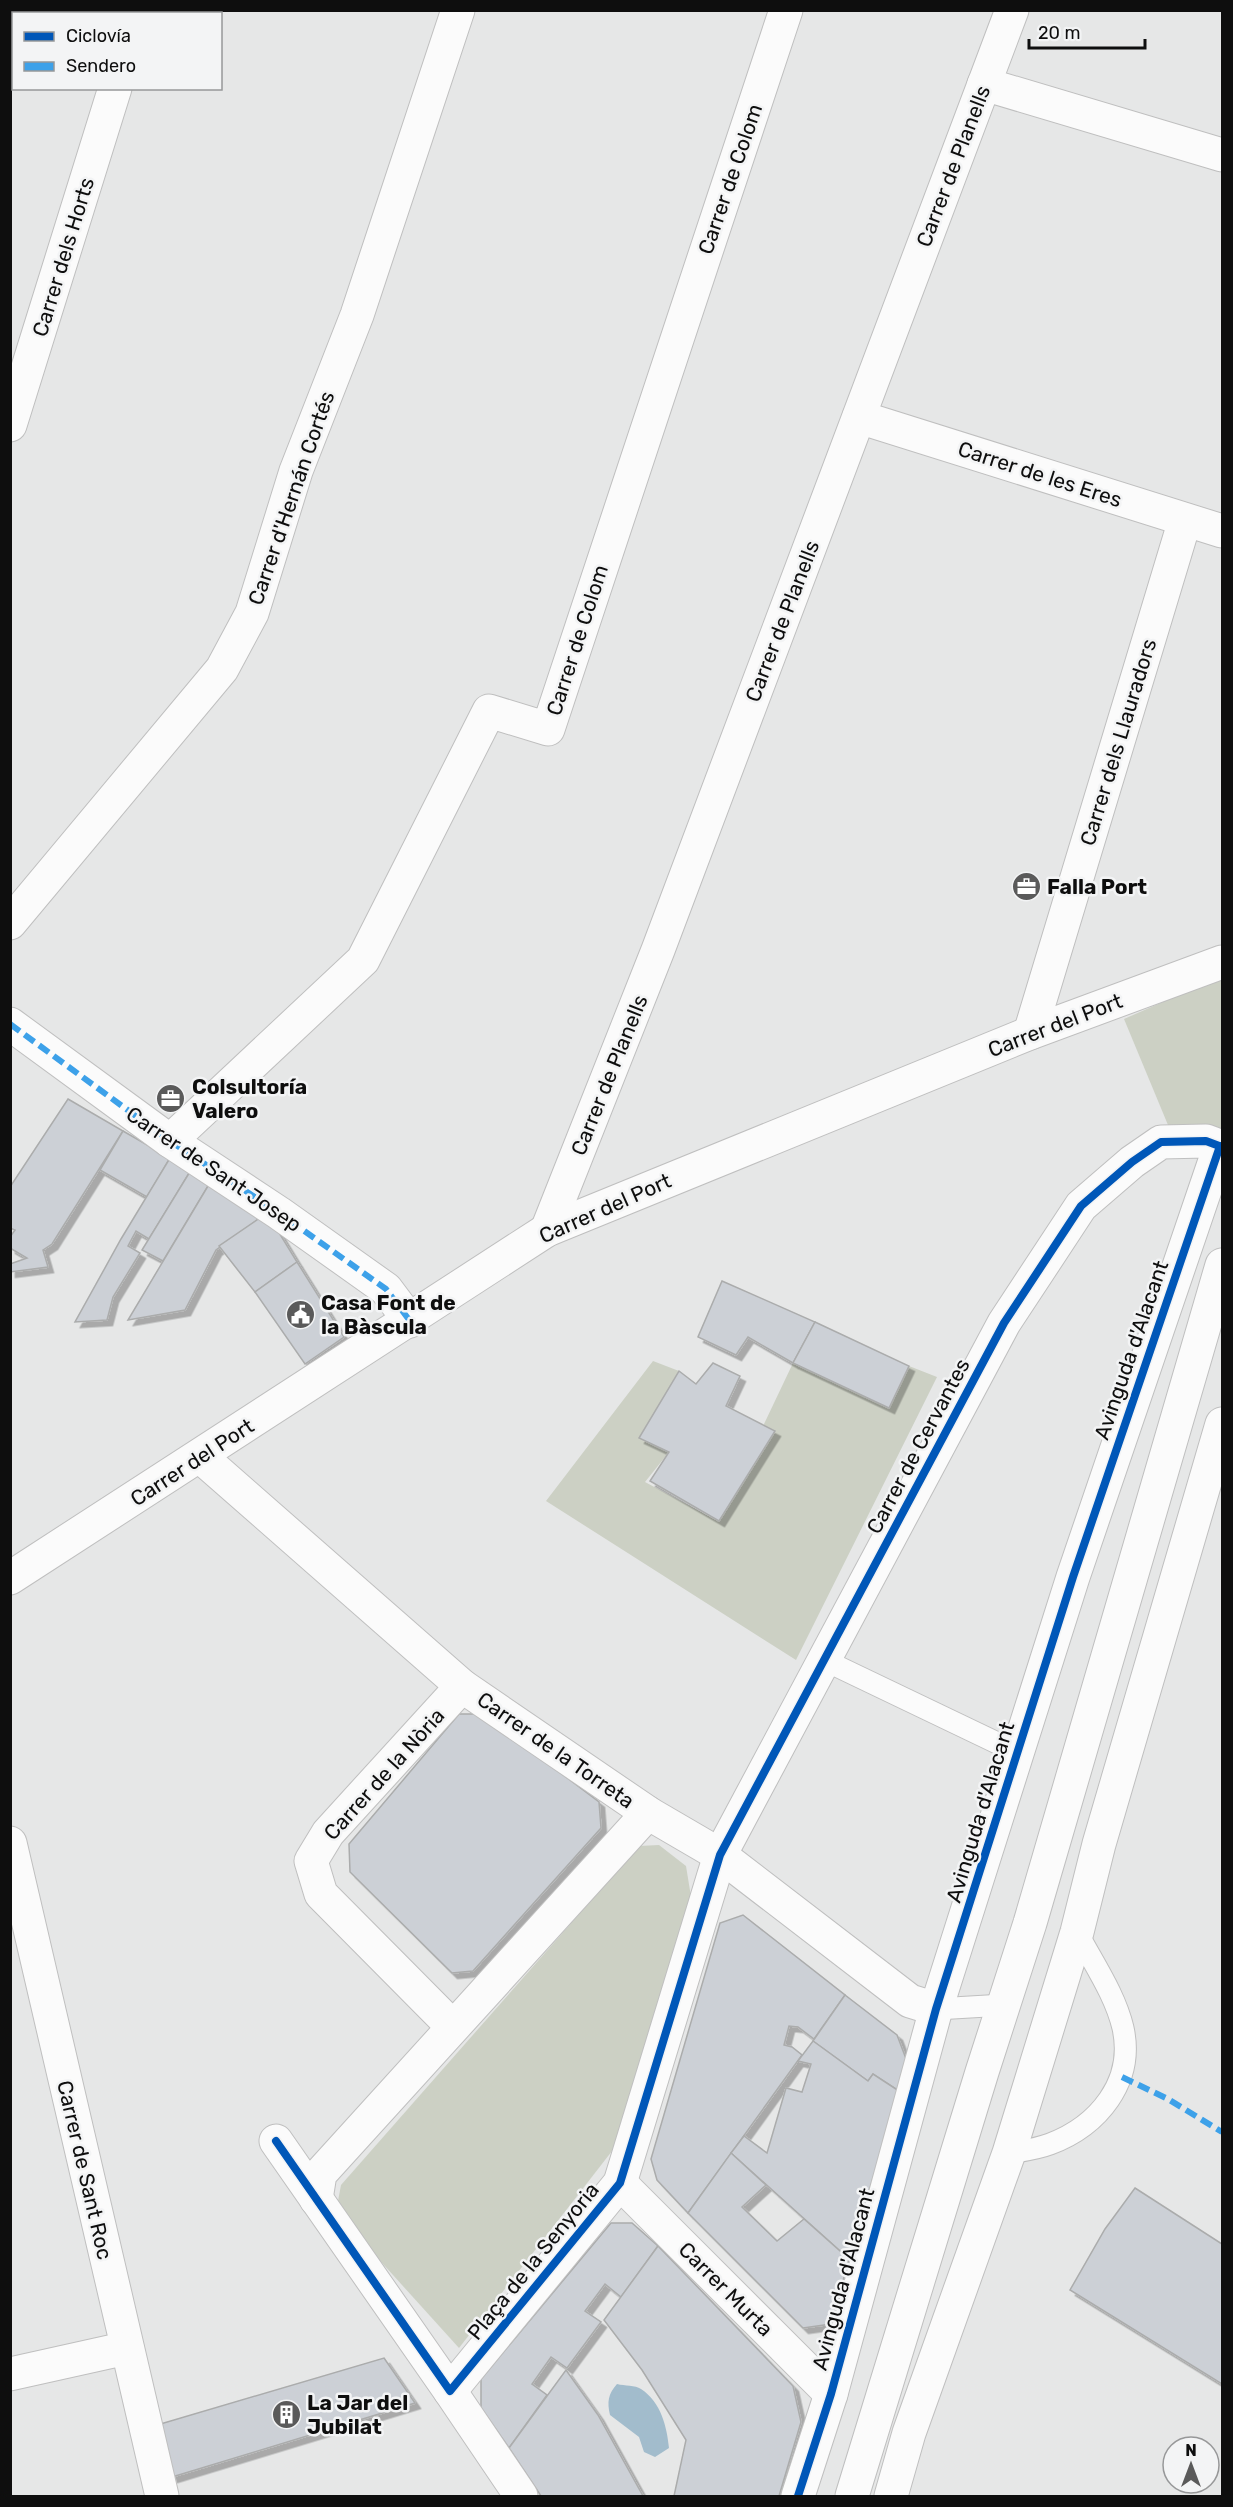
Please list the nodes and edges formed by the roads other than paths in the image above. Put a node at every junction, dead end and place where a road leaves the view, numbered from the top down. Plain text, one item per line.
1 (458, 10) edge
2 (786, 10) edge
3 (1012, 10) edge
4 (984, 84) junction
5 (114, 90) edge
6 (1222, 156) edge
7 (859, 417) junction
8 (10, 425) edge
9 (1185, 520) junction
10 (1222, 531) edge
11 (10, 923) edge
12 (1222, 962) edge
13 (10, 1024) edge
14 (1030, 1033) junction
15 (170, 1141) junction
16 (1221, 1147) edge
17 (547, 1230) junction
18 (1222, 1265) edge
19 (410, 1320) junction
20 (1222, 1424) edge
21 (201, 1457) junction
22 (10, 1578) edge
23 (824, 1660) junction
24 (462, 1686) junction
25 (1018, 1753) junction
26 (648, 1814) junction
27 (10, 1843) edge
28 (720, 1855) junction
29 (1077, 1932) junction
30 (1004, 2005) junction
31 (936, 2009) junction
32 (452, 2026) junction
33 (276, 2141) dead end
34 (1009, 2154) junction
35 (620, 2183) junction
36 (316, 2199) junction
37 (127, 2348) junction
38 (10, 2374) edge
39 (450, 2391) junction
40 (831, 2394) junction
41 (162, 2496) edge
42 (520, 2496) edge
43 (798, 2496) edge
44 (852, 2496) edge
45 (891, 2496) edge

1 - 11 street, Carrer d'Hernán Cortés
2 - 15 street, Carrer de Colom
3 - 4 street, Carrer de Planells
4 - 6 street
4 - 7 street, Carrer de Planells
5 - 8 street, Carrer dels Horts
7 - 9 street, Carrer de les Eres
7 - 17 street, Carrer de Planells
9 - 10 street, Carrer de les Eres
9 - 14 street, Carrer dels Llauradors
12 - 14 street, Carrer del Port
13 - 15 street, Carrer de Sant Josep
14 - 17 street, Carrer del Port
15 - 19 street, Carrer de Sant Josep
16 - 23 street, Carrer de Cervantes
16 - 25 street, Avinguda d'Alacant
17 - 19 street, Carrer del Port
18 - 30 street
19 - 21 street, Carrer del Port
20 - 29 street
21 - 22 street, Carrer del Port
21 - 24 street, Carrer de la Torreta
23 - 25 lane
23 - 28 street, Carrer de Cervantes
24 - 26 street, Carrer de la Torreta
24 - 32 street, Carrer de la Nòria
25 - 31 street, Avinguda d'Alacant
26 - 28 street, Carrer de la Torreta
26 - 32 street
27 - 37 street, Carrer de Sant Roc
28 - 31 street, Carrer de la Torreta
28 - 35 street, Plaça de la Senyoria
29 - 34 street
29 - 34 lane
30 - 31 lane
30 - 44 street
31 - 40 street, Avinguda d'Alacant
32 - 36 street
33 - 36 street
34 - 45 street
35 - 39 street, Plaça de la Senyoria
35 - 40 street, Carrer Murta
36 - 39 street
37 - 38 street
37 - 41 street, Carrer de Sant Roc
39 - 42 street
40 - 43 street, Avinguda d'Alacant

